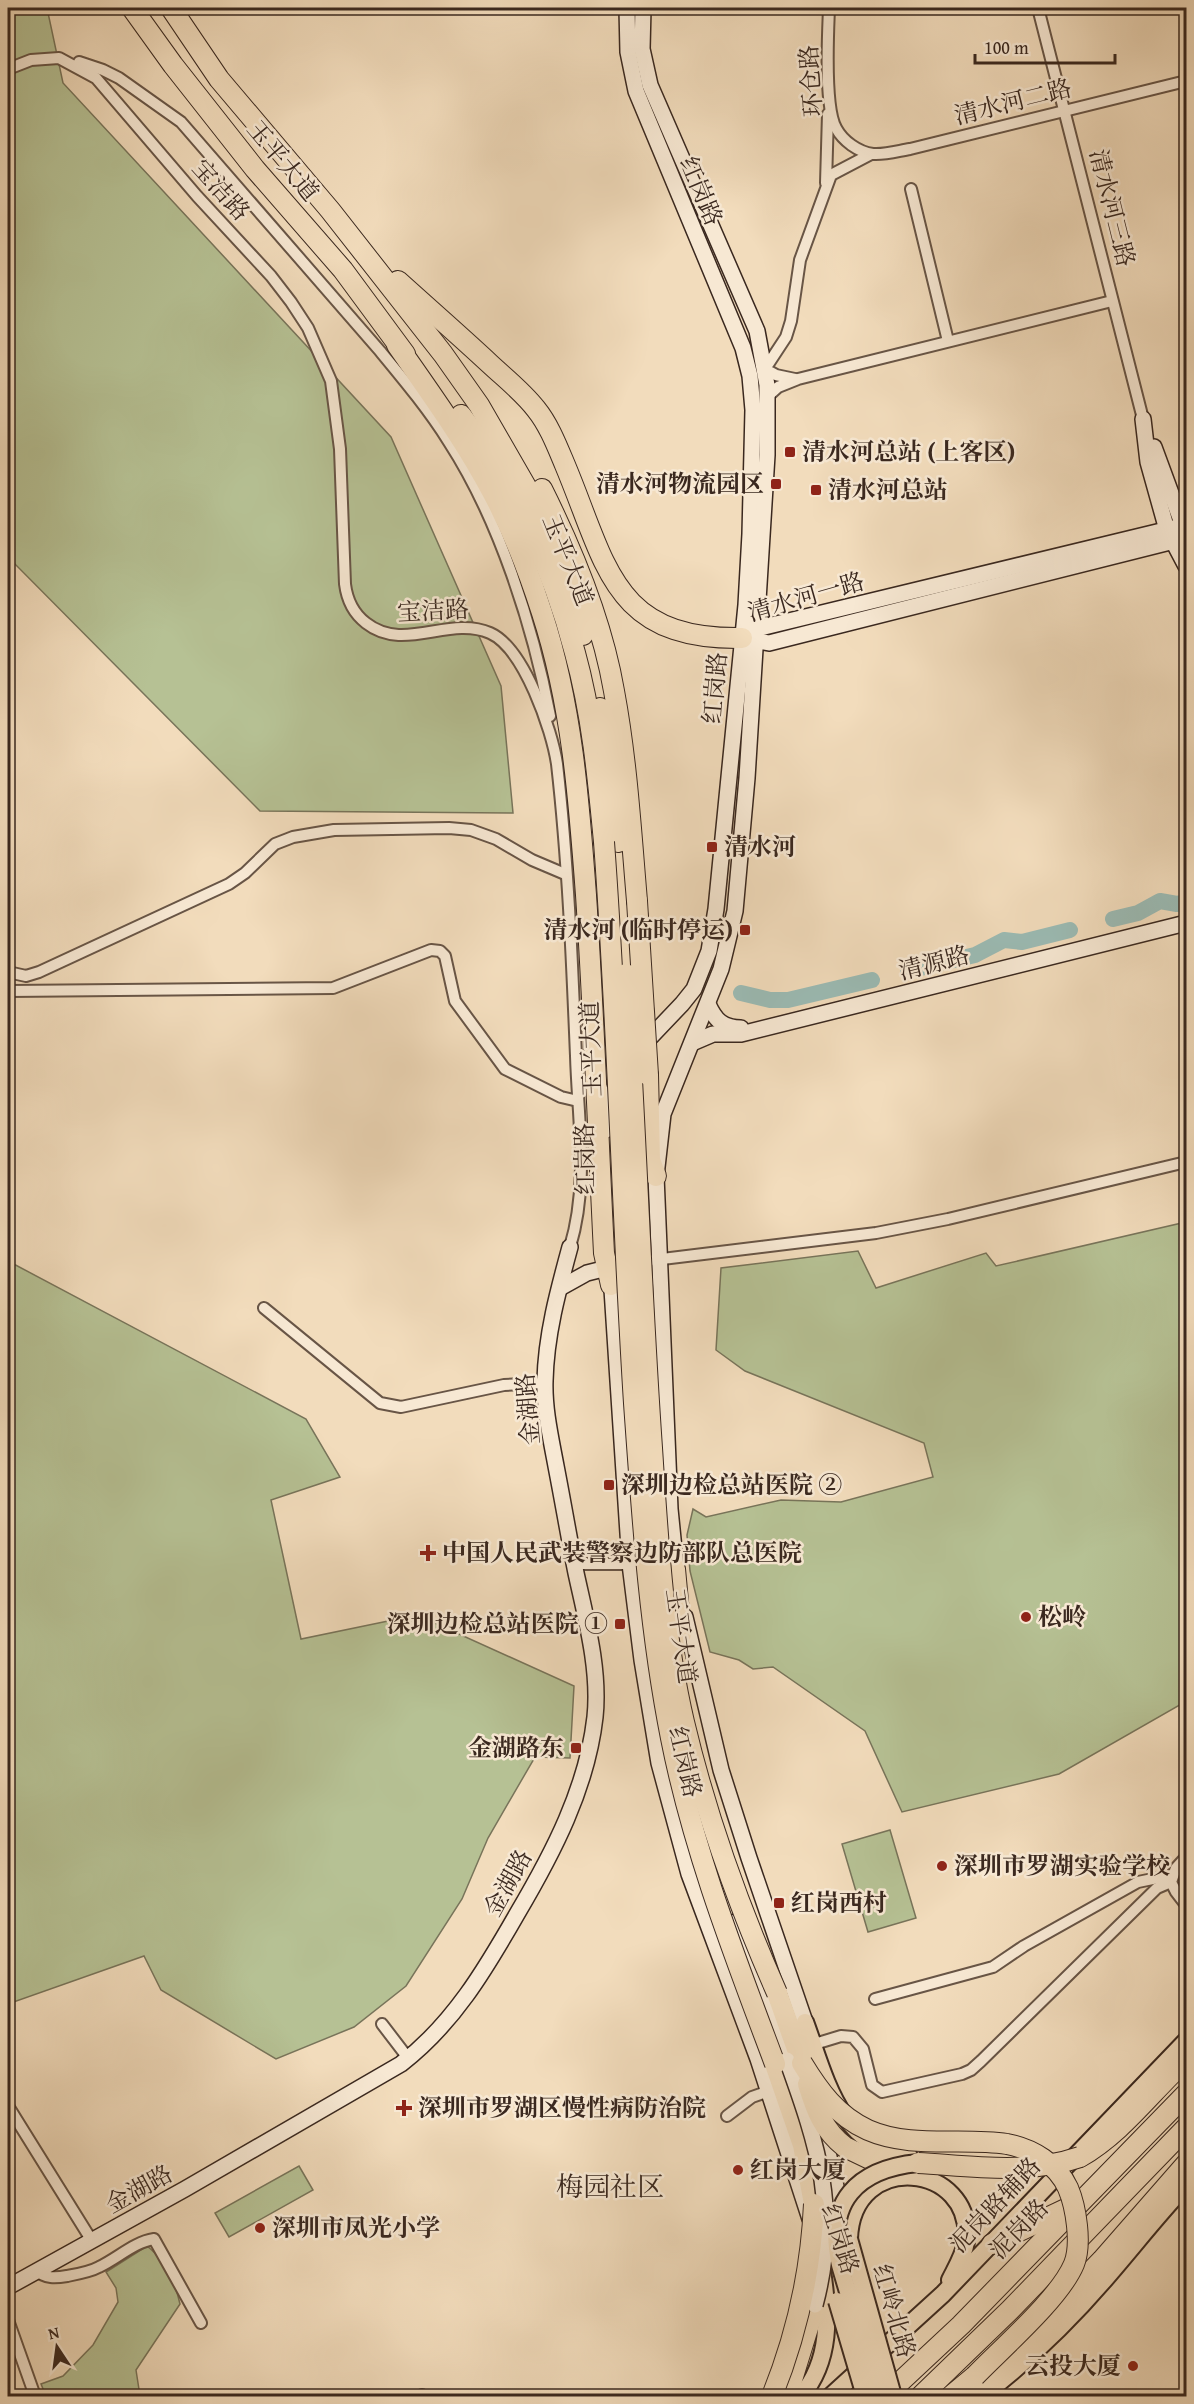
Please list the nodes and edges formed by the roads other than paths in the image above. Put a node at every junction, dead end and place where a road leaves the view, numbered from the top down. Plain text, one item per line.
1 (627, 8) edge
2 (643, 8) edge
3 (829, 8) edge
4 (1038, 8) edge
5 (133, 10) edge
6 (176, 16) edge
7 (59, 58) junction
8 (8, 69) edge
9 (1186, 81) edge
10 (829, 90) junction
11 (1064, 111) junction
12 (871, 154) junction
13 (885, 154) joint
14 (826, 186) junction
15 (911, 189) dead end
16 (330, 210) junction
17 (393, 276) junction
18 (1112, 301) junction
19 (948, 341) junction
20 (397, 345) junction
21 (765, 369) junction
22 (798, 379) junction
23 (767, 397) junction
24 (1143, 419) joint
25 (1180, 532) edge
26 (1186, 566) edge
27 (751, 636) junction
28 (554, 743) junction
29 (611, 842) junction
30 (566, 874) junction
31 (1186, 917) edge
32 (1186, 923) edge
33 (8, 972) edge
34 (8, 991) edge
35 (708, 1004) junction
36 (692, 1043) junction
37 (578, 1101) junction
38 (1186, 1162) edge
39 (656, 1176) junction
40 (570, 1247) junction
41 (660, 1259) junction
42 (606, 1273) junction
43 (560, 1288) junction
44 (264, 1308) dead end
45 (544, 1383) junction
46 (574, 1564) junction
47 (630, 1564) junction
48 (675, 1569) junction
49 (1186, 1857) edge
50 (748, 1858) junction
51 (689, 1874) junction
52 (722, 1878) junction
53 (1171, 1879) junction
54 (1186, 1905) edge
55 (777, 1993) junction
56 (875, 1999) dead end
57 (382, 2024) dead end
58 (807, 2029) junction
59 (1186, 2041) edge
60 (408, 2058) junction
61 (794, 2061) junction
62 (1184, 2061) edge
63 (766, 2092) dead end
64 (1186, 2094) edge
65 (8, 2106) edge
66 (727, 2116) dead end
67 (1186, 2128) edge
68 (1083, 2151) junction
69 (1186, 2164) edge
70 (915, 2168) junction
71 (1186, 2185) edge
72 (1083, 2200) junction
73 (814, 2204) junction
74 (849, 2239) junction
75 (92, 2241) junction
76 (992, 2244) junction
77 (819, 2247) joint
78 (36, 2270) junction
79 (8, 2287) edge
80 (943, 2294) junction
81 (826, 2303) junction
82 (8, 2320) edge
83 (201, 2323) dead end
84 (1016, 2370) junction
85 (35, 2397) edge
86 (772, 2397) edge
87 (787, 2397) edge
88 (801, 2397) edge
89 (831, 2397) edge
90 (865, 2397) edge
91 (879, 2397) edge
92 (885, 2397) edge
93 (893, 2397) edge
94 (921, 2397) edge
95 (951, 2397) edge
96 (975, 2397) edge
97 (982, 2397) edge
98 (995, 2397) edge

1 - 27 main road, 红岗路
2 - 21 main road, 红岗路
3 - 10 street, 环仓路
4 - 11 street, 清水河三路
5 - 20 highway, 玉平大道
6 - 16 highway, 玉平大道
7 - 8 street
7 - 28 street
7 - 28 street, 宝洁路
9 - 11 street, 清水河二路
10 - 12 street, 环仓路
10 - 14 street
11 - 13 street, 清水河二路
11 - 18 street, 清水河三路
12 - 13 street, 环仓路
12 - 14 street
14 - 21 street
15 - 19 street
16 - 17 highway
16 - 29 highway, 玉平大道
17 - 27 highway
17 - 39 highway, bridge
18 - 19 street
18 - 24 street, 清水河三路
19 - 22 street
20 - 29 highway, 玉平大道
20 - 42 highway
21 - 22 street
21 - 23 main road, 红岗路
22 - 23 street
23 - 27 main road, 红岗路
24 - 25 main road, 清水河三路
25 - 26 main road, 清水河三路
25 - 27 main road, 清水河一路
27 - 35 main road, 红岗路
27 - 42 main road, 红岗路
28 - 30 street, 宝洁路
29 - 55 highway, 玉平大道, bridge
29 - 73 highway, 玉平大道, bridge
30 - 33 street
30 - 37 street, 宝洁路
31 - 35 main road, 清源路
32 - 36 main road, 清源路
34 - 37 street
35 - 36 main road, 红岗路
36 - 39 main road, 红岗路
37 - 40 street, 宝洁路
38 - 41 street
39 - 41 main road, 红岗路
40 - 42 main road
40 - 43 main road, 金湖路
41 - 42 street
41 - 48 main road, 红岗路
42 - 43 main road
42 - 47 main road, 红岗路
43 - 45 main road, 金湖路
44 - 45 street
45 - 46 main road, 金湖路
46 - 47 street
46 - 60 main road, 金湖路
47 - 51 main road, 红岗路
48 - 50 main road, 红岗路
48 - 55 highway, bridge
49 - 53 street
50 - 52 main road
50 - 58 main road, 红岗路
51 - 52 main road
51 - 77 main road, 红岗路
52 - 61 main road
53 - 54 street
53 - 56 street
53 - 58 street
55 - 61 highway, 玉平大道
57 - 60 street
58 - 70 main road
58 - 74 main road, 红岗路
59 - 68 main road, 泥岗路辅路
60 - 75 main road, 金湖路
61 - 70 highway, bridge
61 - 81 main road, bridge
61 - 95 highway, bridge
62 - 68 highway
63 - 66 street
64 - 72 highway, 泥岗路
65 - 75 street
67 - 94 highway, 泥岗路
68 - 70 main road
68 - 70 highway, bridge
68 - 76 main road, 泥岗路辅路
69 - 96 highway
70 - 74 main road
70 - 80 main road
70 - 91 main road, bridge
71 - 84 main road
72 - 76 highway
72 - 92 highway, 泥岗路
73 - 81 highway, bridge
73 - 86 highway, bridge
74 - 93 main road, 红岭北路, bridge
75 - 78 main road, 金湖路
76 - 80 main road, 泥岗路辅路
77 - 81 main road
78 - 79 main road, 金湖路
78 - 83 street
80 - 89 main road, 泥岗路辅路
81 - 87 highway
81 - 88 main road
81 - 90 main road, bridge
82 - 85 street
84 - 97 main road
84 - 98 main road

